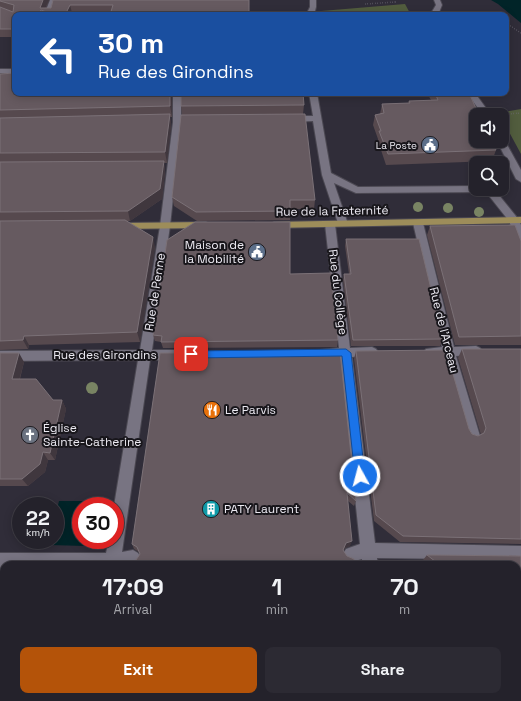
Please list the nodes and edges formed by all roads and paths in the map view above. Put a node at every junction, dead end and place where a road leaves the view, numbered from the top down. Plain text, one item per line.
1 (53, 0) edge
2 (313, 0) edge
3 (436, 0) edge
4 (49, 12) edge
5 (311, 12) edge
6 (436, 12) edge
7 (509, 25) edge
8 (521, 33) edge
9 (0, 71) edge
10 (12, 71) edge
11 (177, 96) edge
12 (314, 96) edge
13 (473, 96) edge
14 (482, 108) edge
15 (521, 113) edge
16 (509, 114) edge
17 (318, 118) junction
18 (284, 119) edge
19 (505, 148) edge
20 (327, 175) junction
21 (521, 179) edge
22 (518, 220) edge
23 (418, 223) junction
24 (330, 224) junction
25 (343, 224) junction
26 (212, 225) edge
27 (267, 225) edge
28 (109, 226) edge
29 (166, 226) junction
30 (521, 238) edge
31 (489, 351) edge
32 (386, 352) edge
33 (418, 352) edge
34 (449, 352) junction
35 (315, 353) edge
36 (346, 353) junction
37 (184, 354) edge
38 (145, 355) junction
39 (0, 356) edge
40 (473, 436) edge
41 (521, 553) edge
42 (351, 554) edge
43 (134, 558) edge
44 (369, 558) edge
45 (112, 561) edge
46 (121, 561) edge

1 - 4 street
2 - 5 street
3 - 6 street
7 - 8 path
9 - 10 street
11 - 29 street, Rue de Penne
12 - 17 street
13 - 14 street
15 - 16 path
17 - 18 street
17 - 20 street
19 - 21 street
20 - 22 street
20 - 25 street
22 - 23 main road, Rue de la Fraternité
22 - 30 street
23 - 25 main road, Rue de la Fraternité
23 - 34 street, Rue de l'Arceau
24 - 25 main road, Rue de la Fraternité
24 - 27 main road, Rue de la Fraternité
24 - 36 street, Rue du Collège
26 - 29 main road
28 - 29 main road
29 - 38 street, Rue de Penne
31 - 34 street
32 - 36 street
33 - 34 street
34 - 40 street, Rue de l'Arceau
35 - 36 street
36 - 44 street, Rue du Collège
37 - 38 street, Rue des Girondins
38 - 39 street, Rue des Girondins
38 - 45 street, Rue de Penne
41 - 44 street
42 - 44 street
43 - 46 street

